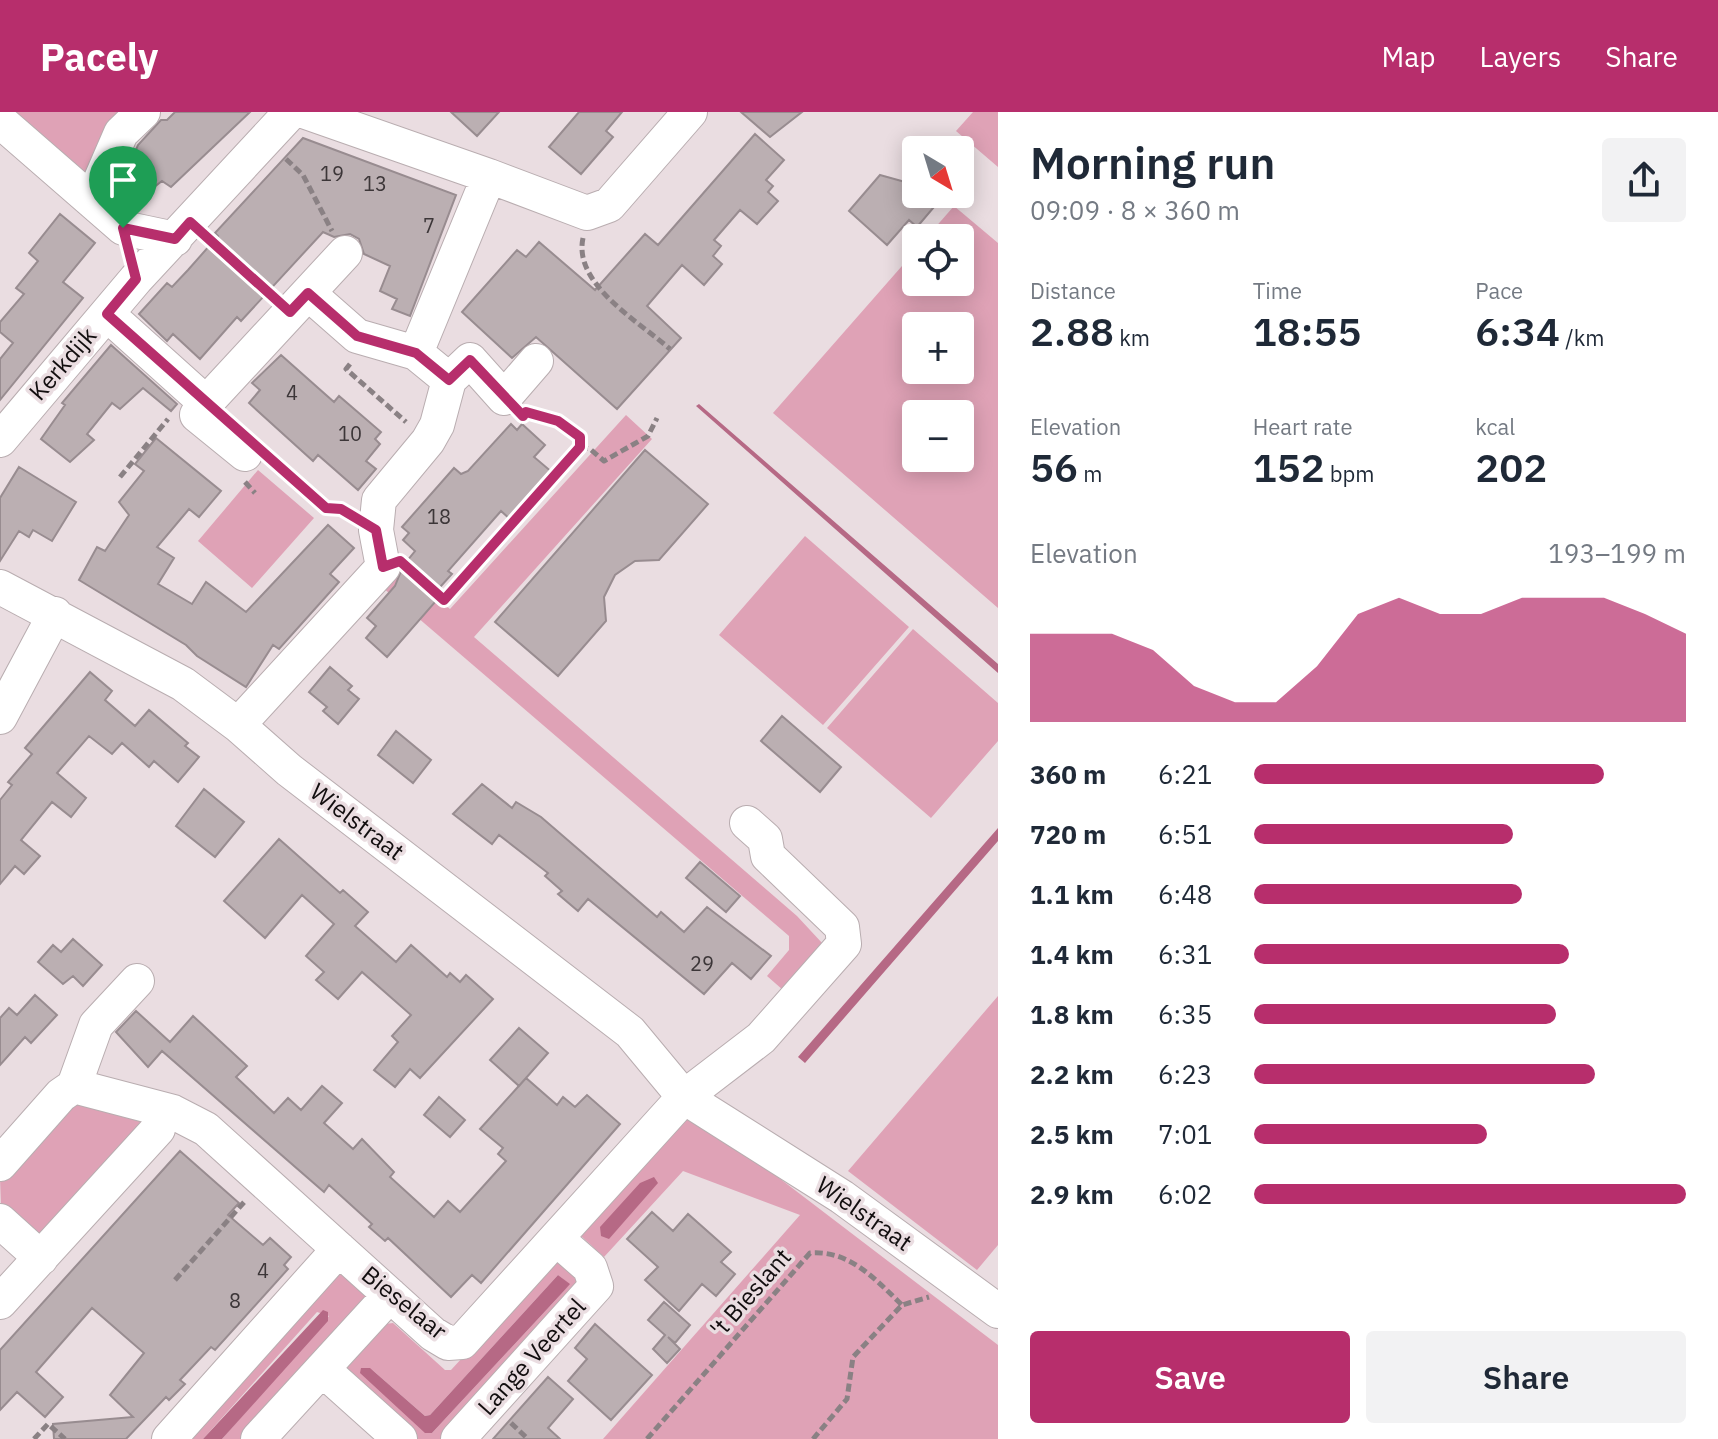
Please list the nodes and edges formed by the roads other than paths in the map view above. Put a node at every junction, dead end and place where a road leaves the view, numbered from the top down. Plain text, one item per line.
1 (143, 112) edge
2 (291, 112) edge
3 (306, 112) edge
4 (690, 112) edge
5 (0, 121) edge
6 (489, 176) junction
7 (92, 200) junction
8 (123, 228) junction
9 (183, 230) junction
10 (345, 253) dead end
11 (136, 279) junction
12 (299, 302) junction
13 (107, 314) junction
14 (416, 353) junction
15 (536, 361) dead end
16 (449, 380) junction
17 (199, 397) junction
18 (0, 440) edge
19 (256, 455) road end
20 (0, 587) edge
21 (55, 614) junction
22 (0, 717) edge
23 (238, 725) junction
24 (747, 823) dead end
25 (137, 981) dead end
26 (74, 1086) junction
27 (684, 1097) junction
28 (158, 1129) dead end
29 (0, 1164) edge
30 (0, 1221) edge
31 (558, 1240) junction
32 (339, 1249) junction
33 (41, 1258) junction
34 (390, 1295) junction
35 (0, 1302) edge
36 (998, 1311) edge
37 (322, 1369) junction
38 (169, 1439) edge
39 (258, 1439) edge
40 (400, 1439) edge
41 (458, 1439) edge

1 - 7 street
2 - 9 street, Kerkdijk
3 - 6 street
4 - 6 street
5 - 7 street
6 - 14 street
7 - 8 street
8 - 9 street
8 - 11 street
9 - 11 street, Kerkdijk
10 - 12 street
11 - 13 street, Kerkdijk
12 - 14 street
12 - 17 street
13 - 17 street
13 - 18 street, Kerkdijk
14 - 16 street
15 - 16 street
16 - 23 street
17 - 19 street
20 - 21 street, Wielstraat
21 - 22 street
21 - 23 street, Wielstraat
23 - 27 street, Wielstraat
24 - 27 street
25 - 26 street
26 - 29 street
26 - 32 street, Bieselaar
27 - 31 street, Bieselaar
27 - 36 street, Wielstraat
28 - 33 street
30 - 33 street
31 - 34 street, Bieselaar
31 - 41 street, Lange Veertel
32 - 34 street, Bieselaar
32 - 38 street
33 - 35 street
34 - 37 street
37 - 39 street
37 - 40 street

